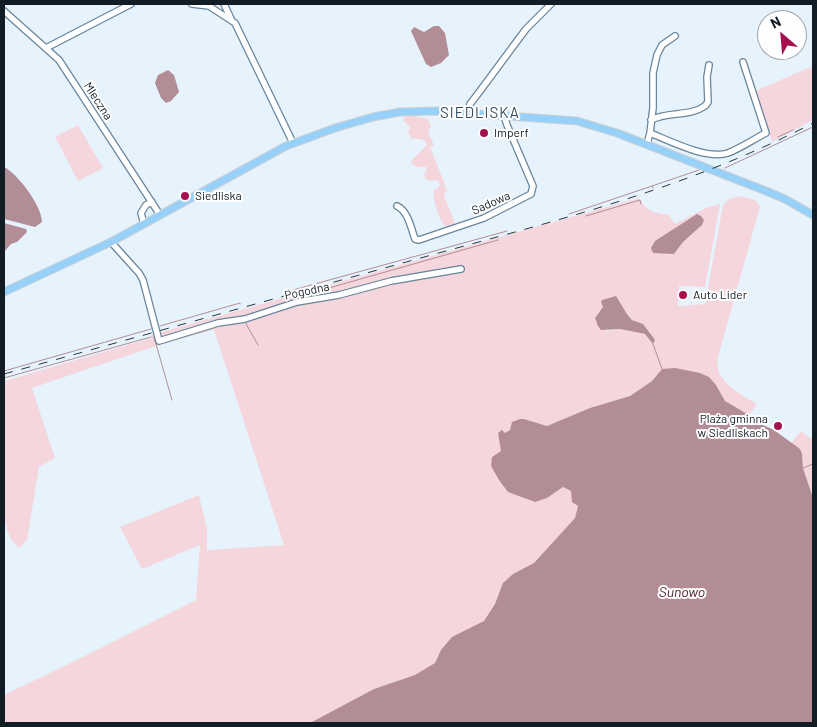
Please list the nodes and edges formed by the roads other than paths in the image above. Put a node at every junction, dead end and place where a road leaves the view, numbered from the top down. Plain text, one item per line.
1 (131, 4) edge
2 (192, 4) edge
3 (224, 4) edge
4 (551, 4) edge
5 (4, 11) edge
6 (231, 19) junction
7 (675, 36) dead end
8 (46, 48) junction
9 (742, 62) dead end
10 (709, 65) dead end
11 (468, 114) junction
12 (507, 116) junction
13 (651, 120) junction
14 (650, 133) junction
15 (293, 143) junction
16 (647, 144) junction
17 (152, 202) junction
18 (397, 206) dead end
19 (160, 215) junction
20 (813, 215) edge
21 (144, 224) junction
22 (111, 242) junction
23 (461, 269) dead end
24 (4, 292) edge

1 - 8 street
2 - 6 street
3 - 6 street
4 - 11 street
5 - 8 street, Mleczna
6 - 15 street
7 - 13 street
8 - 17 street, Mleczna
9 - 14 street
10 - 13 street
11 - 12 main road
11 - 15 main road
12 - 16 main road
12 - 18 street, Sadowa
13 - 14 street
14 - 16 street
15 - 19 main road
16 - 20 main road
17 - 19 street, Mleczna
17 - 21 street
19 - 21 main road
21 - 22 main road
22 - 23 street, Pogodna
22 - 24 main road

